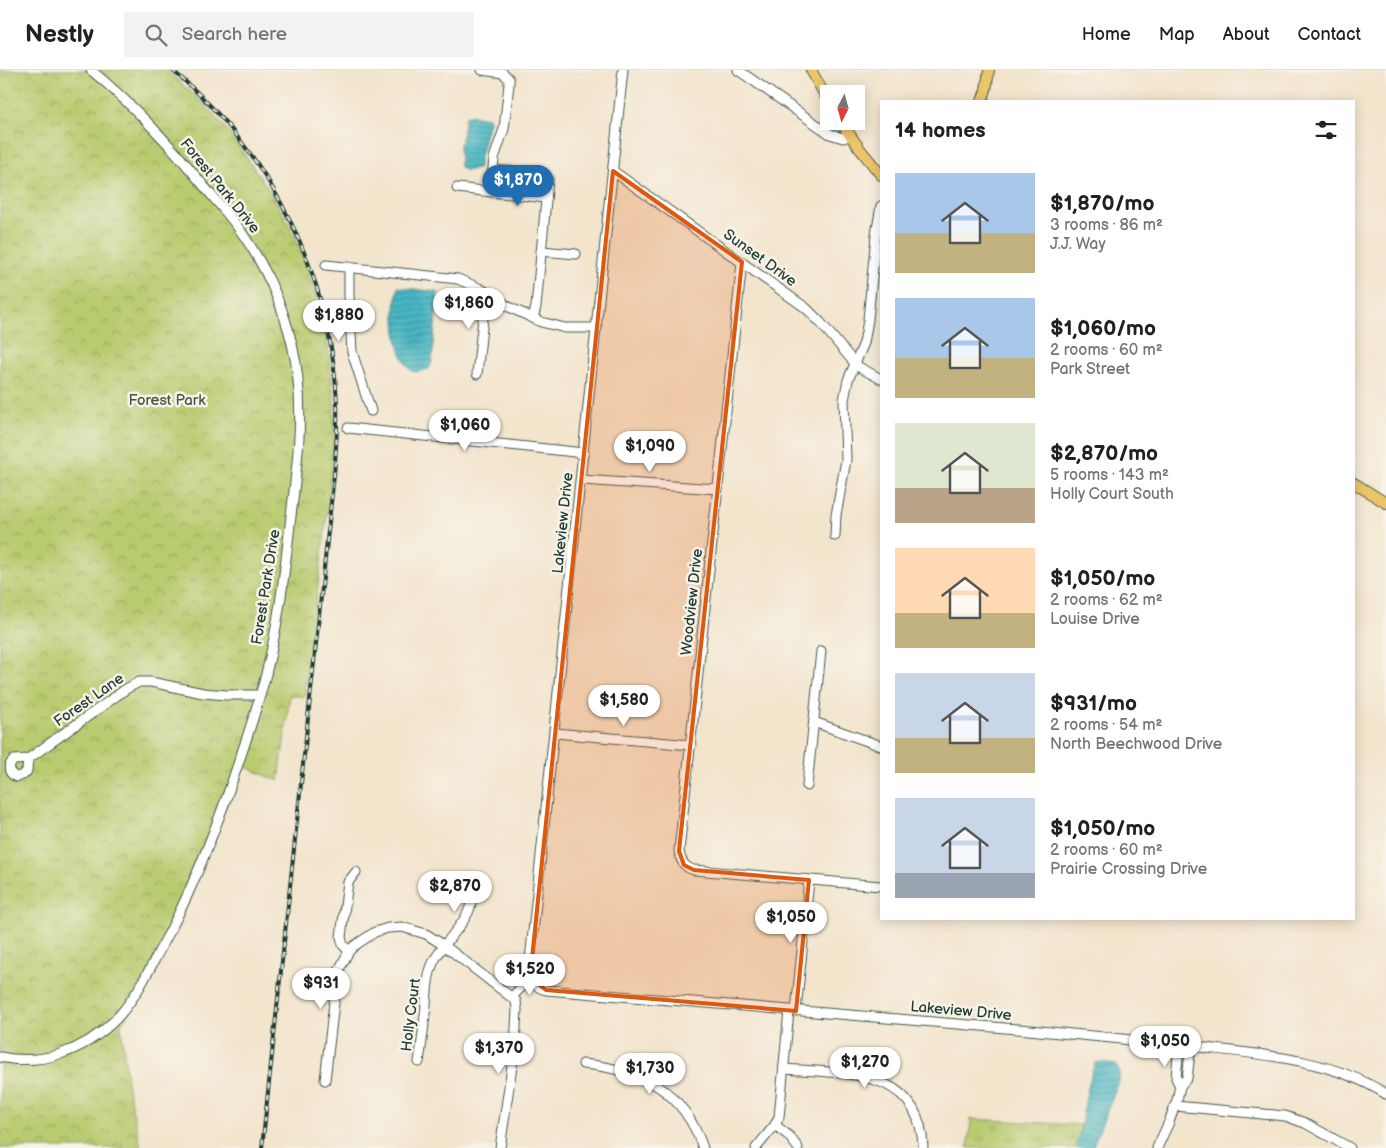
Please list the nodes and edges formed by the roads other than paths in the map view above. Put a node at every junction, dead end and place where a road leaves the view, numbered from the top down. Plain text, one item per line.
1 (91, 70) edge
2 (482, 70) edge
3 (623, 70) edge
4 (738, 70) edge
5 (810, 70) edge
6 (989, 70) edge
7 (820, 87) edge
8 (982, 100) edge
9 (846, 130) edge
10 (850, 136) junction
11 (493, 170) junction
12 (612, 171) junction
13 (880, 174) edge
14 (457, 188) dead end
15 (491, 192) junction
16 (546, 198) junction
17 (880, 212) edge
18 (541, 251) junction
19 (576, 254) dead end
20 (742, 262) junction
21 (326, 265) dead end
22 (349, 267) junction
23 (492, 296) junction
24 (533, 318) junction
25 (597, 328) junction
26 (855, 364) junction
27 (477, 374) dead end
28 (880, 379) edge
29 (371, 411) dead end
30 (348, 428) dead end
31 (584, 453) junction
32 (581, 480) junction
33 (1355, 484) edge
34 (718, 489) junction
35 (1386, 503) edge
36 (835, 536) dead end
37 (821, 651) dead end
38 (260, 695) junction
39 (814, 722) junction
40 (555, 733) junction
41 (691, 745) junction
42 (880, 746) edge
43 (28, 759) dead end
44 (807, 786) dead end
45 (356, 872) dead end
46 (470, 880) dead end
47 (809, 880) junction
48 (880, 886) edge
49 (445, 946) junction
50 (349, 951) junction
51 (530, 978) junction
52 (512, 997) junction
53 (792, 1011) junction
54 (1179, 1045) junction
55 (1191, 1046) junction
56 (0, 1057) edge
57 (419, 1062) dead end
58 (583, 1064) dead end
59 (785, 1069) junction
60 (325, 1080) dead end
61 (1180, 1086) junction
62 (1386, 1094) edge
63 (1175, 1106) junction
64 (775, 1125) junction
65 (500, 1148) edge
66 (703, 1148) edge
67 (756, 1148) edge
68 (798, 1148) edge
69 (923, 1148) edge
70 (1157, 1148) edge
71 (1350, 1148) edge

1 - 38 street, Forest Park Drive
2 - 11 street
3 - 12 street, Lakeview Drive
4 - 10 street
5 - 7 main road
6 - 8 main road
9 - 10 main road
10 - 13 main road
11 - 15 street
11 - 16 street
12 - 20 street, Sunset Drive
12 - 25 street, Lakeview Drive
14 - 15 street
15 - 16 street
16 - 18 street
17 - 26 street
18 - 19 street
18 - 24 street
20 - 26 street, Sunset Drive
20 - 34 street, Woodview Drive
21 - 22 street
22 - 23 street
22 - 29 street
23 - 24 street
23 - 27 street
24 - 25 street
25 - 31 street, Lakeview Drive
26 - 28 street, Sunset Drive
26 - 36 street
30 - 31 street
31 - 32 street, Lakeview Drive
32 - 34 street
32 - 40 street, Lakeview Drive
33 - 35 main road
34 - 41 street, Woodview Drive
37 - 39 street
38 - 43 street, Forest Lane
38 - 56 street, Forest Park Drive
39 - 42 street
39 - 44 street
40 - 41 street
40 - 51 street, Lakeview Drive
41 - 47 street, Woodview Drive
45 - 50 street
46 - 49 street, Holly Court
47 - 48 street, Woodview Drive
47 - 53 street
49 - 50 street
49 - 52 street
49 - 57 street, Holly Court
50 - 60 street
51 - 52 street
51 - 53 street, Lakeview Drive
52 - 65 street
53 - 54 street, Lakeview Drive
53 - 59 street
54 - 55 street, Lakeview Drive
54 - 61 street
55 - 61 street
55 - 62 street, Lakeview Drive
58 - 66 street
59 - 64 street
59 - 69 street
61 - 63 street
63 - 70 street
63 - 71 street
64 - 67 street
64 - 68 street

